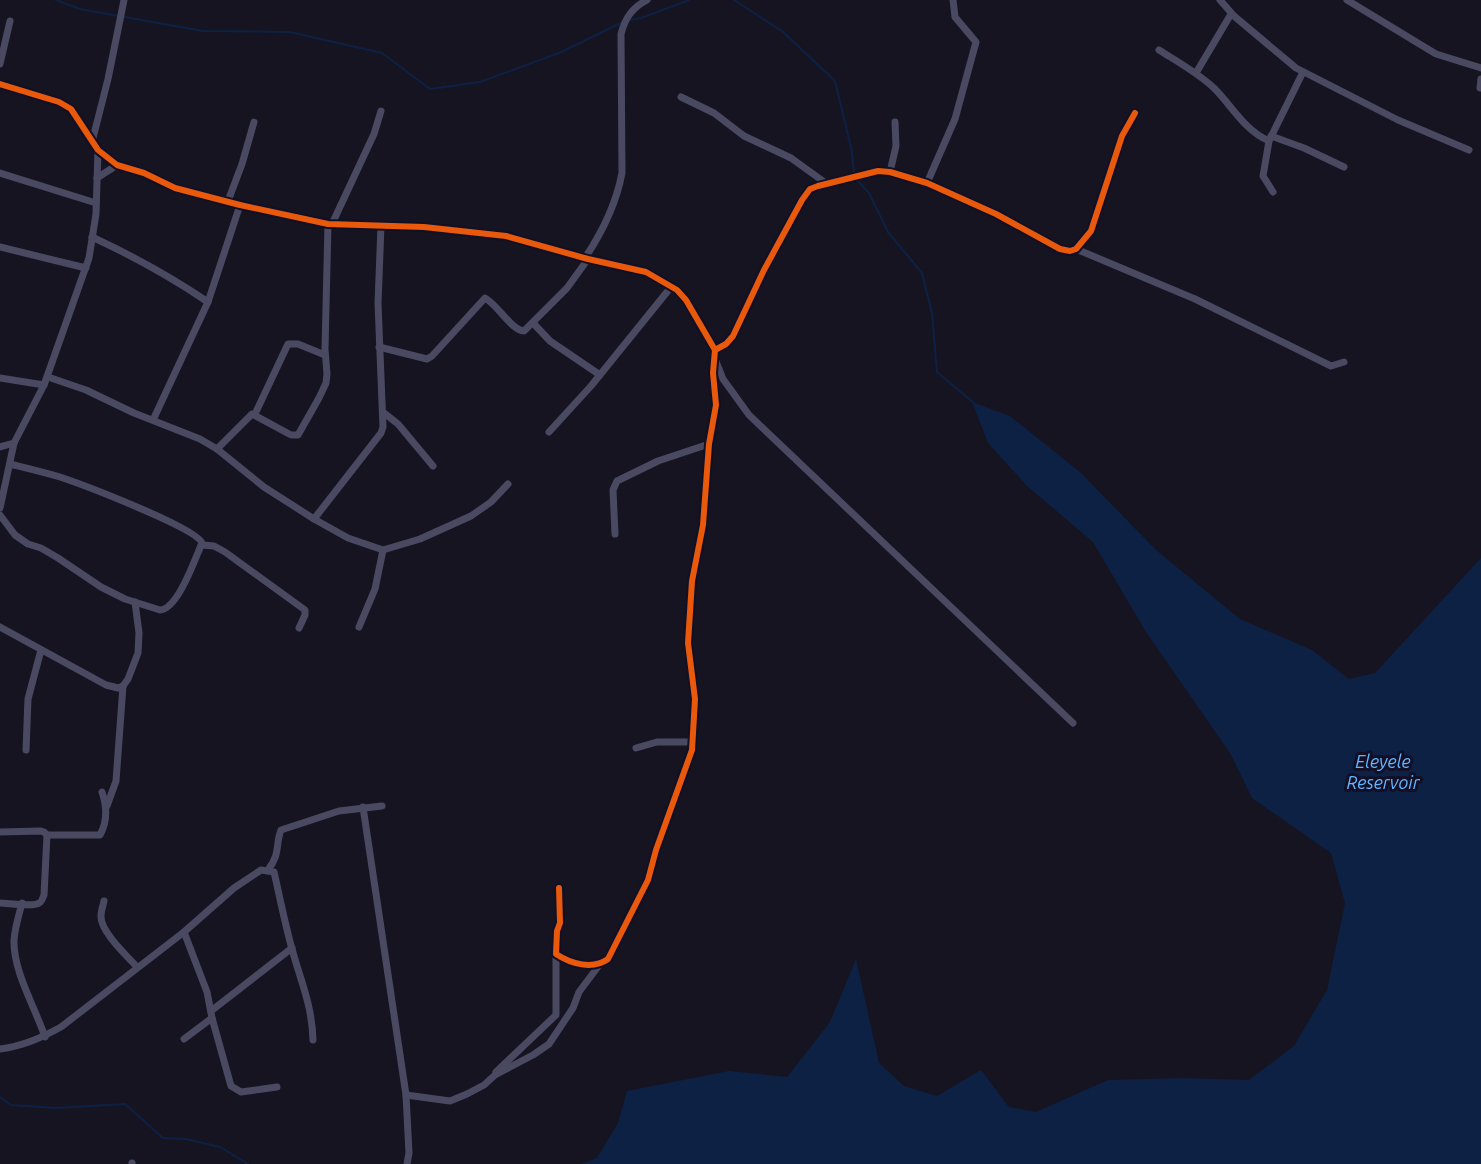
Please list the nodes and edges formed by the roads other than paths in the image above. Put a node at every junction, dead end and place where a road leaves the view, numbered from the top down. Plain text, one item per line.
1 (124, 0) edge
2 (647, 0) edge
3 (952, 0) edge
4 (1347, 0) edge
5 (1225, 2) edge
6 (1231, 14) junction
7 (10, 21) dead end
8 (1159, 50) dead end
9 (0, 64) edge
10 (1481, 68) edge
11 (1303, 72) junction
12 (1196, 73) junction
13 (1481, 79) edge
14 (0, 84) edge
15 (1480, 88) edge
16 (681, 97) dead end
17 (381, 111) dead end
18 (1135, 113) dead end
19 (254, 122) dead end
20 (895, 122) dead end
21 (1270, 139) junction
22 (92, 142) junction
23 (98, 150) junction
24 (1469, 150) dead end
25 (117, 165) junction
26 (1344, 167) dead end
27 (890, 172) junction
28 (0, 173) edge
29 (97, 178) junction
30 (927, 183) junction
31 (827, 184) junction
32 (1273, 192) dead end
33 (228, 201) junction
34 (96, 203) junction
35 (240, 205) junction
36 (330, 224) junction
37 (381, 226) junction
38 (92, 237) junction
39 (0, 247) edge
40 (1076, 249) junction
41 (586, 258) junction
42 (86, 268) junction
43 (671, 287) junction
44 (208, 302) junction
45 (533, 323) junction
46 (379, 347) junction
47 (715, 353) junction
48 (325, 355) junction
49 (1344, 362) dead end
50 (600, 375) junction
51 (48, 377) junction
52 (0, 378) edge
53 (44, 386) junction
54 (384, 413) junction
55 (255, 414) junction
56 (153, 420) junction
57 (549, 432) dead end
58 (14, 443) junction
59 (709, 444) junction
60 (0, 447) edge
61 (217, 449) junction
62 (10, 464) junction
63 (433, 466) dead end
64 (508, 484) dead end
65 (0, 508) edge
66 (0, 515) edge
67 (314, 519) junction
68 (615, 534) dead end
69 (202, 545) junction
70 (383, 550) junction
71 (135, 602) junction
72 (0, 627) edge
73 (359, 627) dead end
74 (299, 628) dead end
75 (41, 650) junction
76 (123, 686) junction
77 (1073, 723) dead end
78 (693, 742) junction
79 (636, 748) dead end
80 (26, 750) dead end
81 (102, 792) dead end
82 (107, 806) junction
83 (382, 806) dead end
84 (363, 807) junction
85 (0, 832) edge
86 (46, 836) junction
87 (268, 870) junction
88 (559, 888) dead end
89 (104, 901) dead end
90 (0, 903) edge
91 (22, 903) junction
92 (184, 932) junction
93 (292, 948) junction
94 (556, 954) junction
95 (600, 964) junction
96 (137, 967) junction
97 (211, 1015) junction
98 (45, 1036) junction
99 (184, 1039) dead end
100 (313, 1040) dead end
101 (0, 1049) edge
102 (495, 1075) junction
103 (277, 1087) dead end
104 (406, 1095) junction
105 (407, 1164) edge

1 - 22 street
2 - 41 street
3 - 30 street
4 - 10 street
5 - 6 street
6 - 11 street
6 - 12 street
7 - 9 street
8 - 12 street
11 - 21 street
11 - 24 street
12 - 21 street
13 - 15 street
14 - 22 street
16 - 31 street
17 - 36 street
18 - 40 street
19 - 33 street
20 - 27 street
21 - 26 street
21 - 32 street
22 - 23 street
23 - 25 street
23 - 29 street
25 - 29 street
25 - 33 street
27 - 30 street
27 - 31 street
28 - 34 street
29 - 34 street
30 - 40 street
31 - 47 street
33 - 35 street
34 - 38 street
35 - 36 street
35 - 44 street
36 - 37 street
36 - 48 street
37 - 41 street
37 - 46 street
38 - 42 street
38 - 44 street
39 - 42 street
40 - 49 street
41 - 43 street
41 - 45 street
42 - 51 street
43 - 47 street
43 - 50 street
44 - 56 street
45 - 46 street
45 - 50 street
46 - 54 street
47 - 59 street
47 - 77 street
48 - 55 street
48 - 55 street
50 - 57 street
51 - 53 street
51 - 56 street
52 - 53 street
53 - 58 street
54 - 63 street
54 - 67 street
55 - 61 street
56 - 61 street
58 - 60 street
58 - 62 street
59 - 68 street
59 - 78 street
61 - 67 street
62 - 65 street
62 - 69 street
64 - 70 street
66 - 71 street
67 - 70 street
69 - 71 street
69 - 74 street
70 - 73 street
71 - 76 street
72 - 75 street
75 - 76 street
75 - 80 street
76 - 82 street
78 - 79 street
78 - 95 street
81 - 82 street
82 - 86 street
83 - 84 street
84 - 87 street
84 - 104 street
85 - 86 street
86 - 91 street
87 - 92 street
87 - 93 street
88 - 94 street
89 - 96 street
90 - 91 street
91 - 98 street
92 - 96 street
92 - 97 street
93 - 97 street
93 - 100 street
94 - 95 street
94 - 102 street
95 - 102 street
96 - 98 street
97 - 99 street
97 - 103 street
98 - 101 street
102 - 104 street
104 - 105 street

